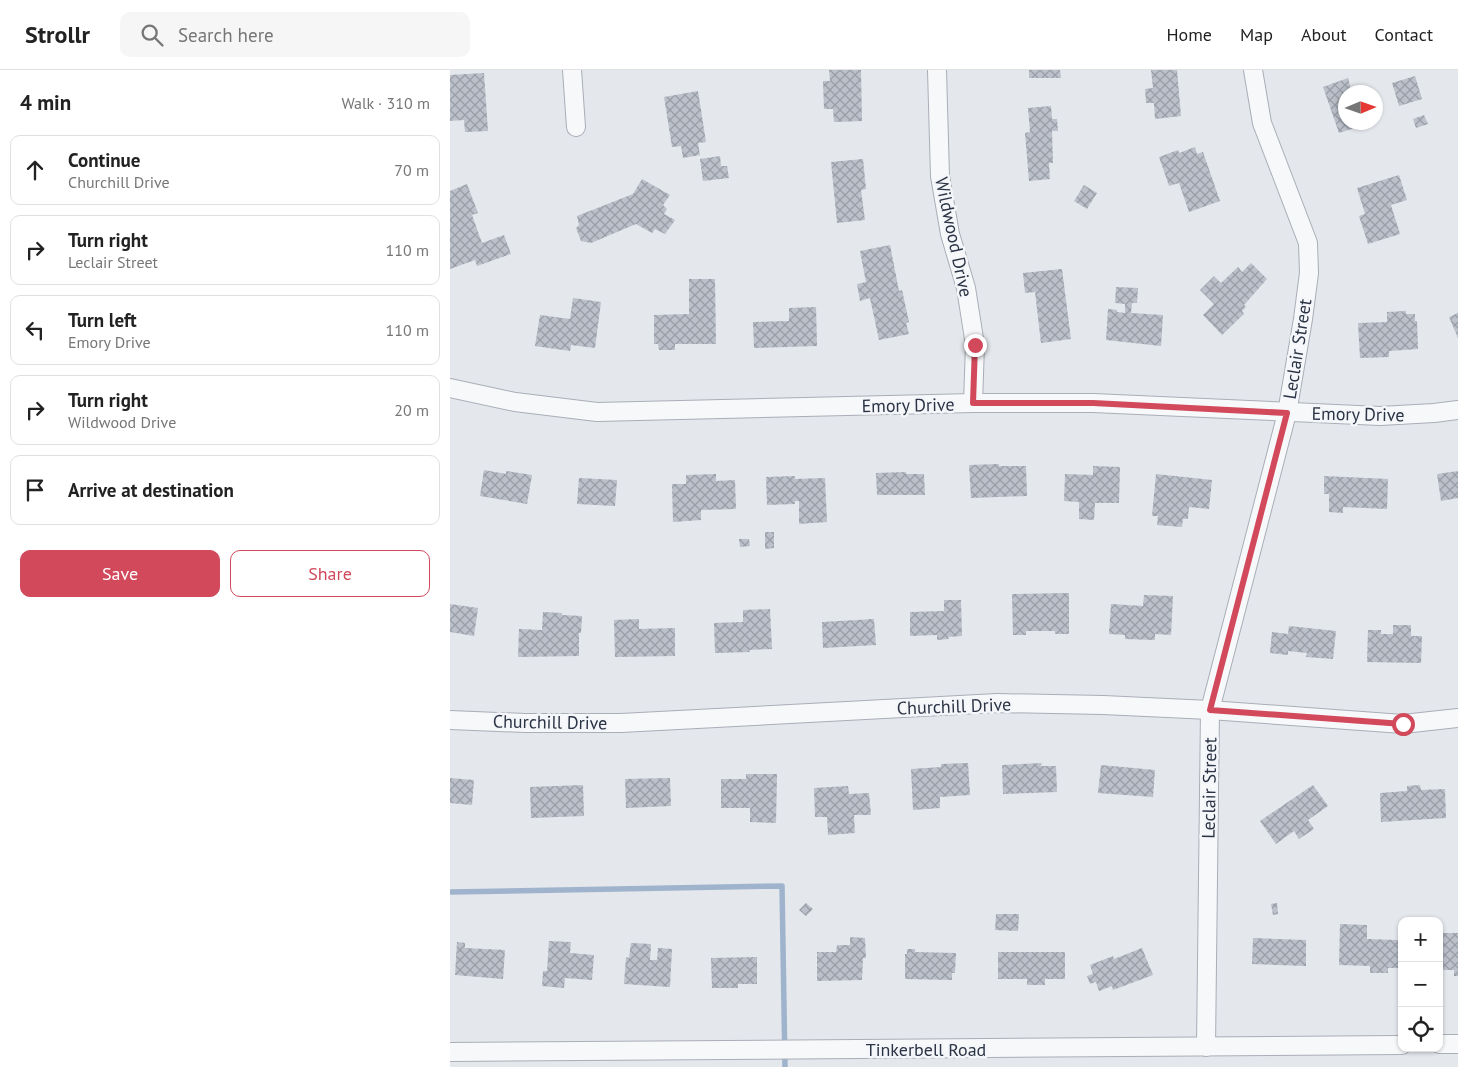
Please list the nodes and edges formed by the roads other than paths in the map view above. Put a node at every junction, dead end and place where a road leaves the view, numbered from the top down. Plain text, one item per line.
1 (572, 70) edge
2 (937, 70) edge
3 (1253, 70) edge
4 (576, 127) dead end
5 (450, 388) edge
6 (973, 403) junction
7 (1458, 410) edge
8 (1287, 413) junction
9 (1210, 710) junction
10 (1458, 718) edge
11 (450, 720) edge
12 (1398, 1044) edge
13 (1443, 1044) edge
14 (1458, 1044) edge
15 (1206, 1047) junction
16 (450, 1052) edge

1 - 4 street
2 - 6 street, Wildwood Drive
3 - 8 street, Leclair Street
5 - 6 street, Emory Drive
6 - 8 street, Emory Drive
7 - 8 street, Emory Drive
8 - 9 street, Leclair Street
9 - 10 street, Churchill Drive
9 - 11 street, Churchill Drive
9 - 15 street, Leclair Street
12 - 15 street, Tinkerbell Road
13 - 14 street
15 - 16 street, Tinkerbell Road

